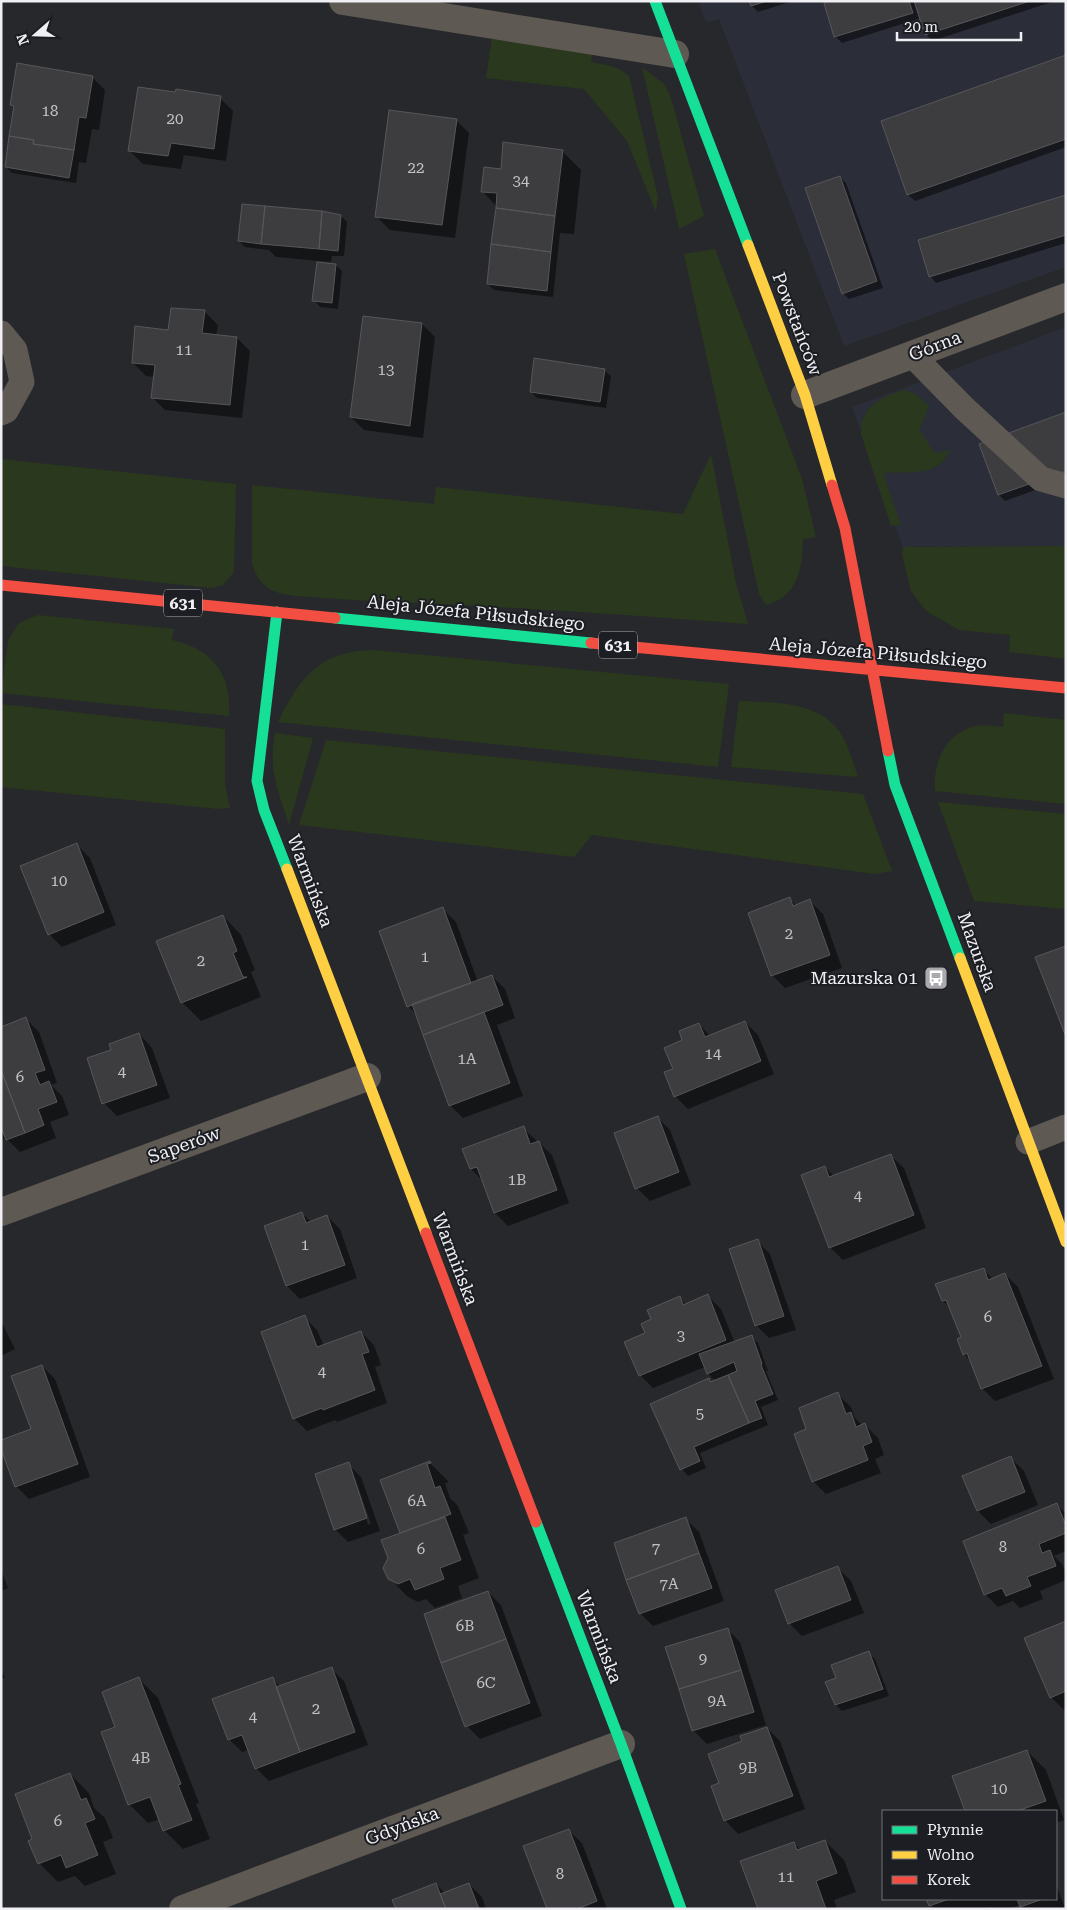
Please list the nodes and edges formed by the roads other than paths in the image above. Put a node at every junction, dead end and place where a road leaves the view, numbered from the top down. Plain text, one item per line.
1 (343, 1) edge
2 (655, 1) edge
3 (675, 54) junction
4 (1066, 297) edge
5 (1, 333) edge
6 (912, 355) junction
7 (805, 395) junction
8 (1, 413) edge
9 (1066, 486) edge
10 (1, 585) edge
11 (277, 612) junction
12 (872, 670) junction
13 (1066, 688) edge
14 (367, 1077) junction
15 (1066, 1127) edge
16 (1028, 1142) junction
17 (1, 1212) edge
18 (1066, 1242) edge
19 (621, 1744) junction
20 (183, 1909) edge
21 (681, 1909) edge

1 - 3 street
2 - 3 street, Powstańców
3 - 7 street, Powstańców
4 - 6 street, Górna
5 - 8 lane
6 - 7 street, Górna
6 - 9 lane
7 - 12 street, Powstańców
10 - 11 street, Aleja Józefa Piłsudskiego / 631
11 - 12 street, Aleja Józefa Piłsudskiego / 631
11 - 14 street, Warmińska
12 - 13 street, Aleja Józefa Piłsudskiego / 631
12 - 16 street, Mazurska
14 - 17 street, Saperów
14 - 19 street, Warmińska
15 - 16 lane
16 - 18 street, Mazurska
19 - 20 street, Gdyńska
19 - 21 street, Warmińska

